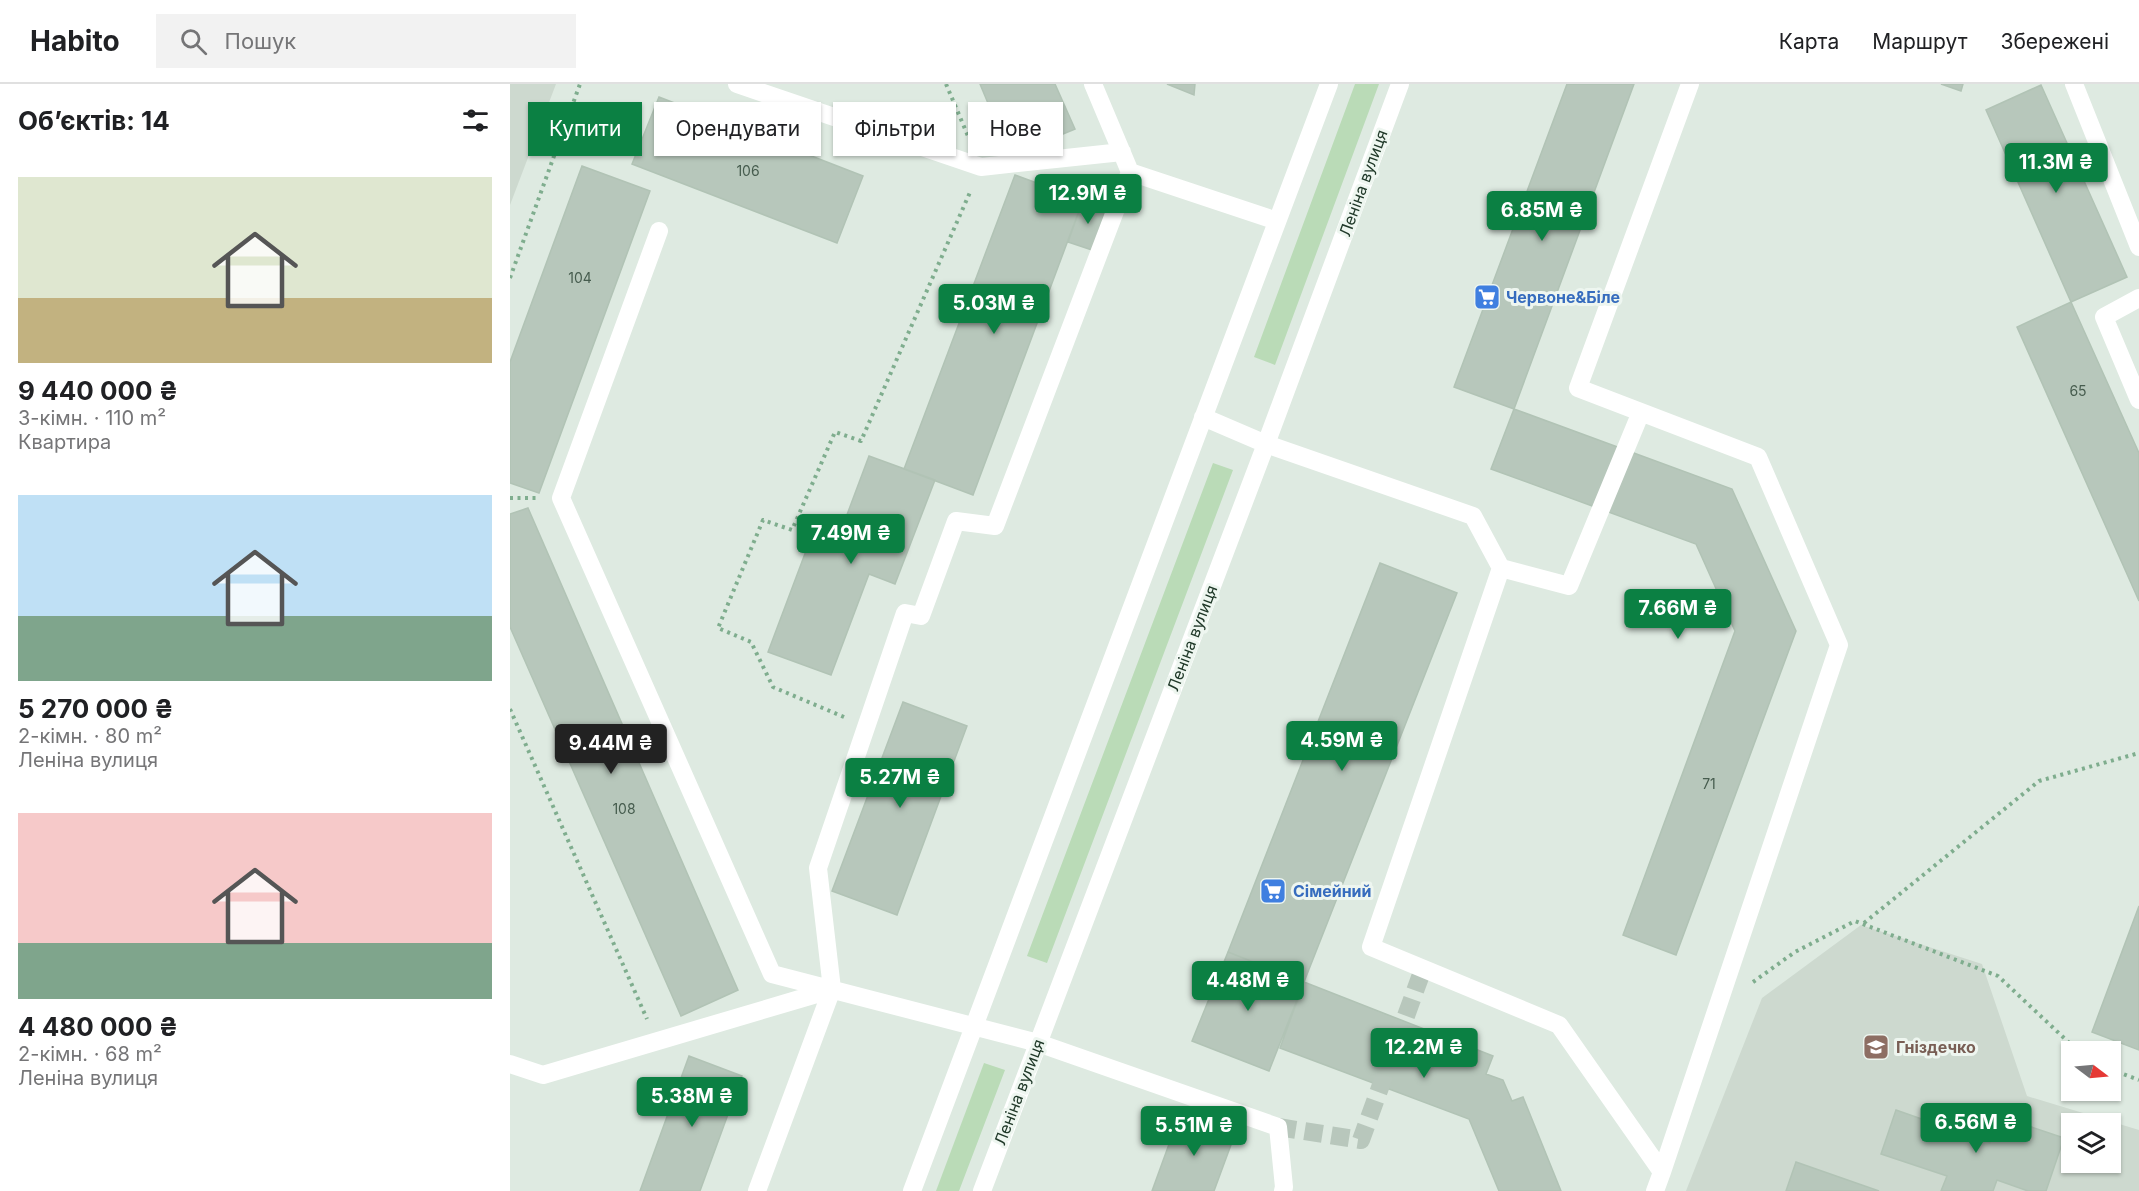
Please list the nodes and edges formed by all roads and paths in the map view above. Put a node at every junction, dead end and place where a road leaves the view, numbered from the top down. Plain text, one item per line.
1 (580, 84) edge
2 (737, 84) edge
3 (946, 84) edge
4 (1329, 84) edge
5 (1400, 84) edge
6 (1690, 84) edge
7 (2074, 84) edge
8 (1094, 85) edge
9 (1122, 152) junction
10 (981, 167) junction
11 (1130, 172) junction
12 (1277, 221) junction
13 (659, 231) dead end
14 (2139, 247) edge
15 (510, 278) edge
16 (2139, 298) edge
17 (2139, 400) edge
18 (1641, 412) junction
19 (1203, 417) junction
20 (1266, 444) junction
21 (1501, 568) junction
22 (510, 709) edge
23 (866, 726) junction
24 (2139, 753) edge
25 (1863, 924) junction
26 (1751, 984) dead end
27 (832, 989) junction
28 (974, 1026) junction
29 (2067, 1041) edge
30 (657, 1042) junction
31 (1038, 1043) junction
32 (510, 1064) edge
33 (2121, 1073) edge
34 (2139, 1080) edge
35 (1662, 1172) junction
36 (756, 1191) edge
37 (912, 1191) edge
38 (981, 1191) edge
39 (1283, 1191) edge
40 (1655, 1191) edge

1 - 15 path
2 - 10 street
3 - 10 path
4 - 12 street
5 - 20 street, Леніна вулиця
6 - 18 street
7 - 14 street
8 - 9 street
9 - 10 street
9 - 11 street
10 - 23 path
11 - 12 street
11 - 23 street
12 - 19 street
13 - 27 street
16 - 17 street
18 - 21 street
18 - 35 street
19 - 20 street
19 - 28 street
20 - 21 street
20 - 31 street, Леніна вулиця
21 - 35 street
22 - 30 path
23 - 27 street
24 - 25 path
25 - 26 path
25 - 29 path
27 - 28 street
27 - 30 street
27 - 36 street
28 - 31 street
28 - 37 street
30 - 32 street
31 - 38 street, Леніна вулиця
31 - 39 street
33 - 34 path
35 - 40 street

